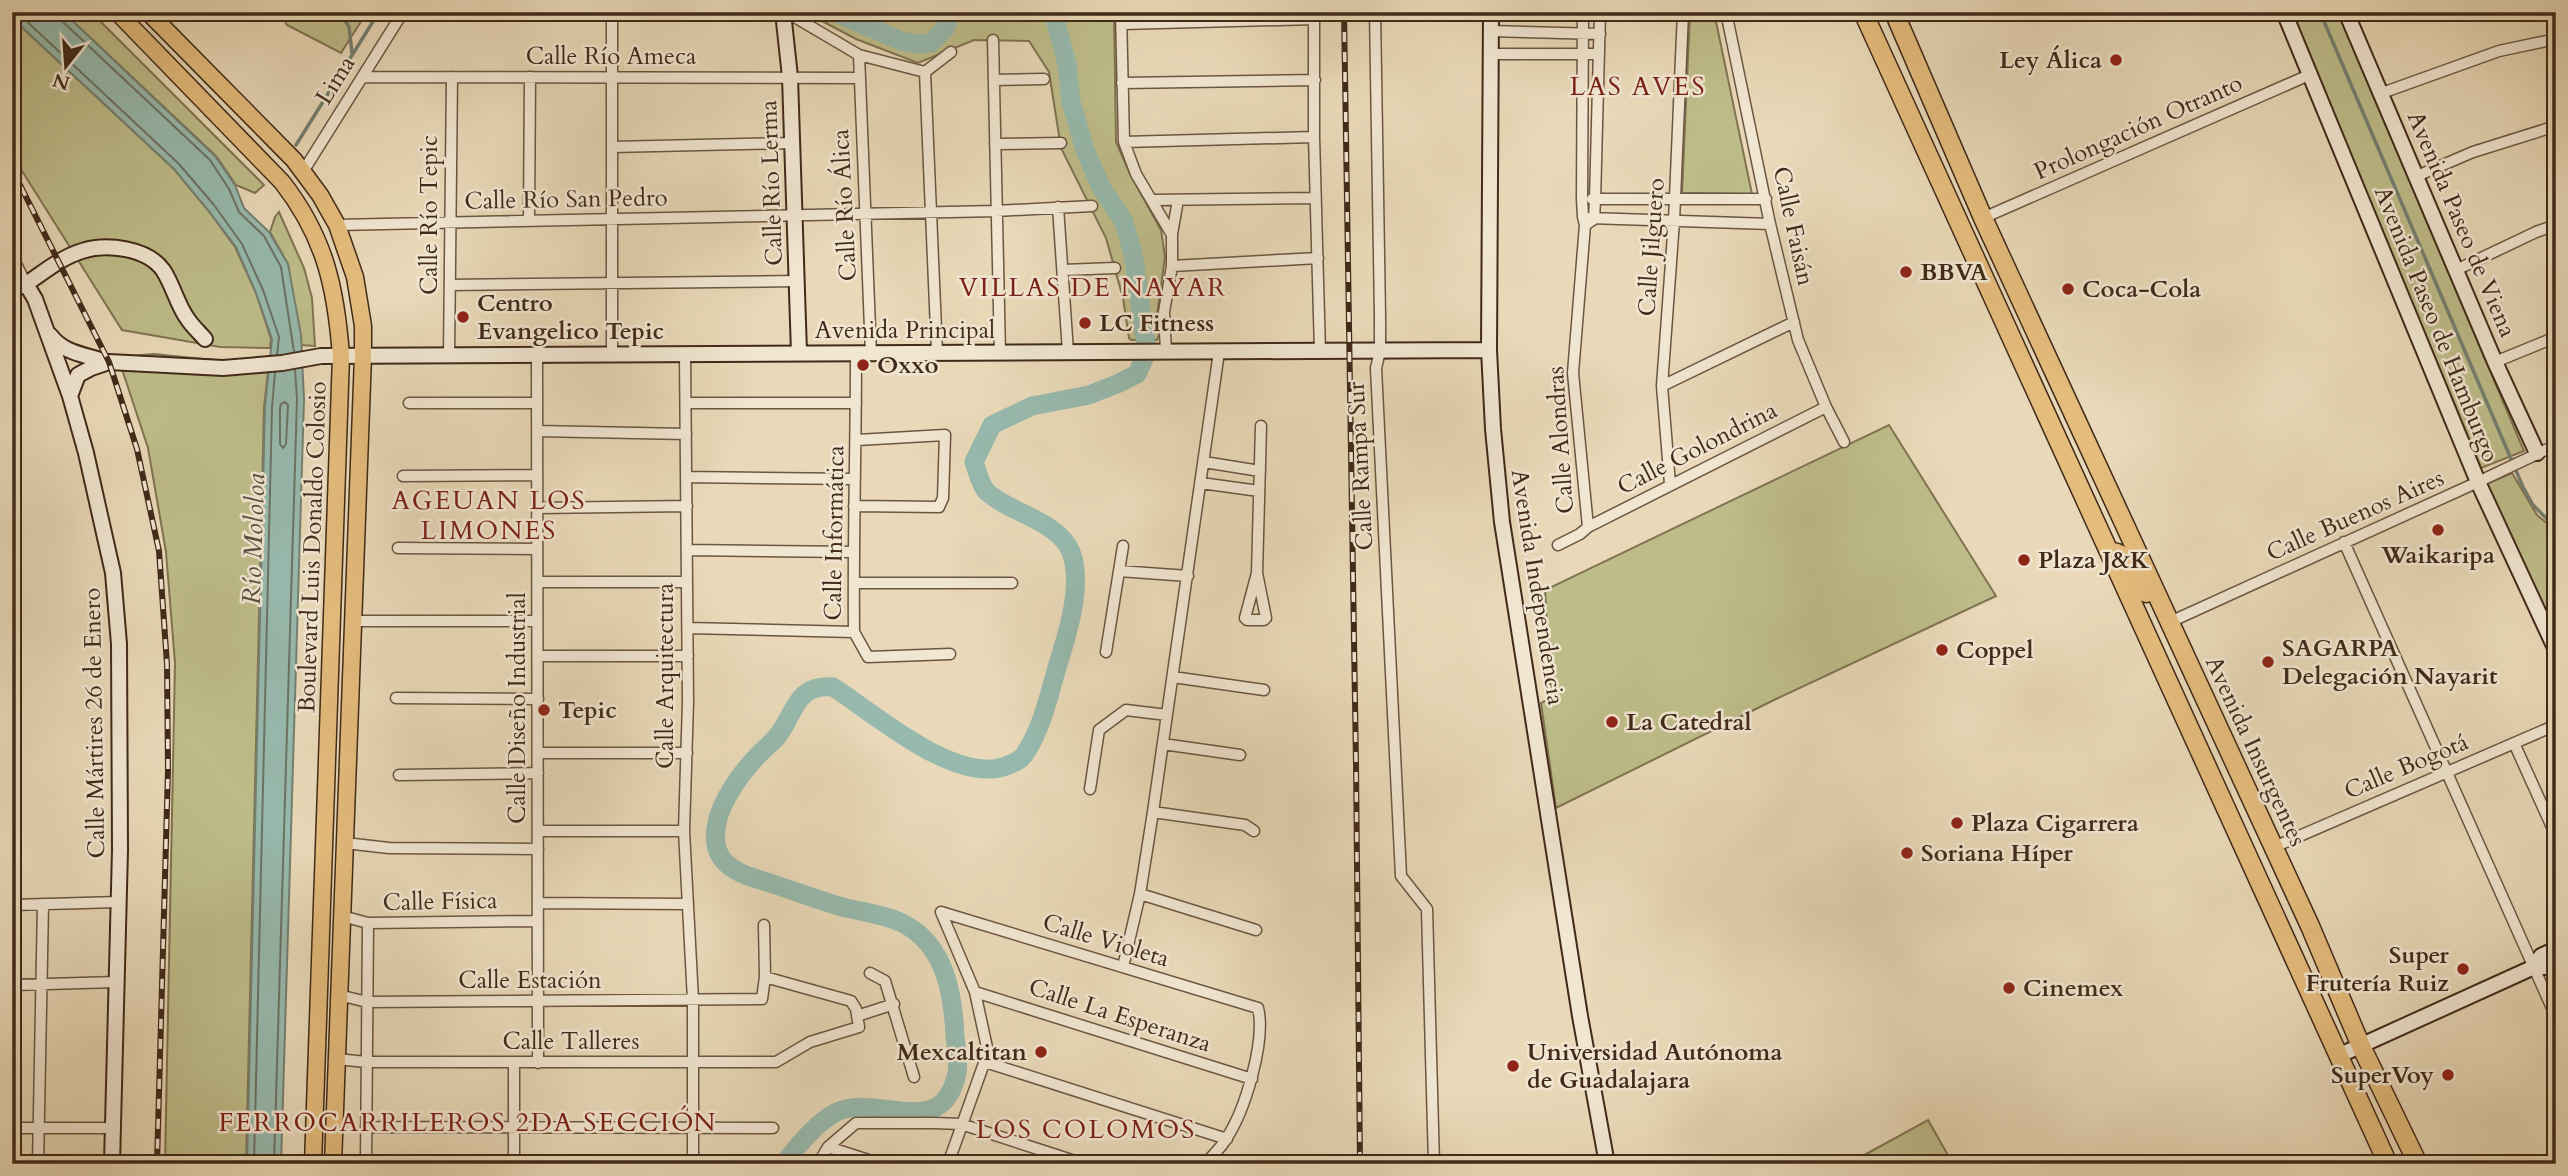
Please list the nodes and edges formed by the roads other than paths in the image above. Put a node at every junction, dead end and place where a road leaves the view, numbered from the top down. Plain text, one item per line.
1 (117, 12) edge
2 (148, 12) edge
3 (403, 12) edge
4 (612, 12) edge
5 (785, 12) edge
6 (1121, 12) edge
7 (1375, 12) edge
8 (1491, 12) edge
9 (1583, 12) edge
10 (1600, 12) edge
11 (1683, 12) edge
12 (1726, 12) edge
13 (1863, 12) edge
14 (1894, 12) edge
15 (2284, 12) edge
16 (2347, 12) edge
17 (1314, 16) edge
18 (1122, 24) junction
19 (1491, 31) junction
20 (1583, 34) junction
21 (1600, 34) junction
22 (2556, 39) edge
23 (993, 40) dead end
24 (951, 52) dead end
25 (1491, 54) junction
26 (1599, 54) junction
27 (859, 55) junction
28 (1582, 55) junction
29 (925, 72) junction
30 (2309, 75) junction
31 (452, 76) junction
32 (362, 77) junction
33 (530, 77) junction
34 (611, 77) junction
35 (790, 77) junction
36 (859, 78) junction
37 (1044, 79) dead end
38 (994, 80) junction
39 (1315, 80) junction
40 (1122, 83) junction
41 (2382, 93) junction
42 (2556, 126) edge
43 (1314, 137) junction
44 (1124, 142) junction
45 (792, 143) junction
46 (1061, 143) dead end
47 (995, 144) junction
48 (612, 148) junction
49 (294, 160) junction
50 (2417, 176) junction
51 (1315, 198) junction
52 (1582, 199) junction
53 (1675, 199) junction
54 (1766, 199) junction
55 (1152, 200) junction
56 (1178, 200) junction
57 (1595, 200) junction
58 (1092, 206) dead end
59 (1058, 207) junction
60 (996, 211) junction
61 (931, 212) junction
62 (866, 214) junction
63 (795, 215) junction
64 (1983, 218) junction
65 (612, 219) junction
66 (1587, 220) junction
67 (529, 221) junction
68 (1674, 221) junction
69 (450, 223) junction
70 (1770, 224) junction
71 (337, 225) junction
72 (2556, 225) edge
73 (1171, 235) junction
74 (12, 257) edge
75 (1318, 258) junction
76 (1172, 266) junction
77 (1115, 268) dead end
78 (1063, 270) junction
79 (2456, 270) junction
80 (797, 281) junction
81 (612, 282) junction
82 (26, 284) junction
83 (450, 285) junction
84 (12, 295) edge
85 (1794, 322) junction
86 (44, 328) junction
87 (2556, 337) edge
88 (205, 339) dead end
89 (1489, 350) junction
90 (1380, 351) junction
91 (1068, 352) junction
92 (1163, 352) junction
93 (1219, 352) junction
94 (1320, 352) junction
95 (685, 353) junction
96 (856, 353) junction
97 (872, 353) junction
98 (937, 353) junction
99 (1000, 353) junction
100 (537, 354) junction
101 (612, 354) junction
102 (799, 354) junction
103 (449, 355) junction
104 (341, 356) junction
105 (363, 356) junction
106 (2049, 359) junction
107 (106, 362) junction
108 (2495, 362) junction
109 (2025, 369) junction
110 (1662, 386) junction
111 (69, 396) junction
112 (409, 403) dead end
113 (537, 403) junction
114 (686, 403) junction
115 (856, 403) junction
116 (1826, 407) junction
117 (1261, 426) dead end
118 (537, 431) junction
119 (686, 434) junction
120 (857, 440) junction
121 (1844, 442) dead end
122 (2555, 447) edge
123 (2531, 457) junction
124 (1204, 462) junction
125 (1260, 471) junction
126 (537, 475) junction
127 (403, 476) dead end
128 (687, 477) junction
129 (855, 479) junction
130 (2478, 482) junction
131 (1201, 483) junction
132 (1670, 485) junction
133 (1259, 491) junction
134 (2115, 499) junction
135 (687, 506) junction
136 (854, 506) junction
137 (538, 508) junction
138 (2090, 510) junction
139 (1588, 527) junction
140 (2344, 542) junction
141 (1558, 545) dead end
142 (1123, 546) dead end
143 (398, 548) dead end
144 (537, 549) junction
145 (687, 550) junction
146 (852, 552) junction
147 (2110, 552) junction
148 (1119, 571) junction
149 (1257, 573) dead end
150 (1188, 576) junction
151 (538, 582) junction
152 (687, 582) junction
153 (854, 583) junction
154 (1012, 583) dead end
155 (352, 621) junction
156 (537, 621) junction
157 (2170, 622) junction
158 (688, 628) junction
159 (854, 632) junction
160 (2554, 642) edge
161 (1106, 652) dead end
162 (950, 654) dead end
163 (538, 656) junction
164 (688, 656) junction
165 (1173, 677) junction
166 (1264, 690) dead end
167 (396, 698) dead end
168 (538, 699) junction
169 (1167, 715) junction
170 (2556, 725) edge
171 (2514, 743) junction
172 (1163, 744) junction
173 (538, 753) junction
174 (687, 753) junction
175 (1240, 755) dead end
176 (2233, 759) junction
177 (2209, 771) junction
178 (2445, 772) junction
179 (538, 774) junction
180 (399, 775) dead end
181 (1090, 789) dead end
182 (1153, 812) junction
183 (538, 831) junction
184 (684, 831) junction
185 (1254, 831) dead end
186 (2556, 836) edge
187 (345, 843) junction
188 (2274, 847) junction
189 (538, 849) junction
190 (2290, 884) junction
191 (1140, 894) junction
192 (119, 902) junction
193 (539, 903) junction
194 (43, 904) junction
195 (688, 904) junction
196 (12, 905) edge
197 (342, 916) junction
198 (538, 921) junction
199 (368, 923) junction
200 (764, 925) dead end
201 (1256, 930) dead end
202 (2556, 949) edge
203 (1123, 967) junction
204 (2534, 967) junction
205 (2556, 967) edge
206 (870, 973) dead end
207 (765, 976) junction
208 (117, 982) junction
209 (41, 984) junction
210 (12, 985) edge
211 (975, 992) junction
212 (339, 995) junction
213 (693, 1000) junction
214 (538, 1001) junction
215 (367, 1002) junction
216 (894, 1004) junction
217 (857, 1016) junction
218 (2556, 1017) edge
219 (2361, 1046) junction
220 (2340, 1055) junction
221 (337, 1059) junction
222 (366, 1062) junction
223 (514, 1062) junction
224 (693, 1062) junction
225 (985, 1062) junction
226 (538, 1063) junction
227 (914, 1077) dead end
228 (1252, 1079) junction
229 (961, 1124) junction
230 (366, 1127) junction
231 (514, 1127) junction
232 (12, 1128) edge
233 (39, 1128) junction
234 (113, 1128) junction
235 (693, 1128) junction
236 (773, 1128) dead end
237 (1227, 1139) junction
238 (828, 1147) junction
239 (314, 1160) edge
240 (333, 1161) edge
241 (38, 1164) edge
242 (113, 1164) edge
243 (366, 1164) edge
244 (514, 1164) edge
245 (692, 1164) edge
246 (818, 1164) edge
247 (881, 1164) edge
248 (948, 1164) edge
249 (1084, 1164) edge
250 (1205, 1164) edge
251 (1434, 1164) edge
252 (1607, 1164) edge
253 (2388, 1164) edge
254 (2418, 1164) edge

1 - 104 main road, Boulevard Luis Donaldo Colosio
2 - 49 main road, Boulevard Luis Donaldo Colosio
3 - 32 street, Lima
4 - 34 street
5 - 27 street
5 - 35 street, Calle Río Lerma
6 - 18 street
7 - 90 street, Calle Rampa Sur
8 - 19 street, Avenida Independencia
9 - 20 street, Calle Alondras
10 - 21 street, Calle Alondras
11 - 53 street, Calle Jilguero
12 - 54 street, Calle Faisán
13 - 109 highway, Avenida Insurgentes
14 - 64 highway, Avenida Insurgentes
15 - 30 street, Avenida Paseo de Hamburgo
16 - 41 street, Avenida Paseo de Viena
17 - 18 street
17 - 39 street
18 - 40 street
19 - 20 street
19 - 25 street, Avenida Independencia
20 - 21 street
20 - 28 street, Calle Alondras
21 - 26 street, Calle Alondras
22 - 41 street
23 - 38 street
24 - 29 street
25 - 28 street
25 - 89 street, Avenida Independencia
26 - 28 street
26 - 57 street, Calle Alondras
27 - 29 street
27 - 36 street, Calle Río Álica
28 - 52 street, Calle Alondras
29 - 61 street
30 - 64 street, Prolongación Otranto
30 - 130 street, Avenida Paseo de Hamburgo
31 - 32 street, Calle Río Ameca
31 - 33 street, Calle Río Ameca
31 - 69 street, Calle Río Tepic
32 - 49 street, Lima
33 - 34 street, Calle Río Ameca
33 - 67 street
34 - 35 street, Calle Río Ameca
34 - 48 street
35 - 36 street, Calle Río Ameca
35 - 45 street, Calle Río Lerma
36 - 62 street, Calle Río Álica
37 - 38 street
38 - 47 street
39 - 40 street
39 - 43 street
40 - 44 street
41 - 50 street, Avenida Paseo de Viena
42 - 50 street
43 - 44 street
43 - 51 street
44 - 55 street
45 - 48 street
45 - 63 street, Calle Río Lerma
46 - 47 street
47 - 60 street
48 - 65 street
49 - 71 main road, Boulevard Luis Donaldo Colosio
50 - 79 street, Avenida Paseo de Viena
51 - 56 street
51 - 75 street
52 - 57 street
52 - 66 street, Calle Alondras
53 - 54 street
53 - 57 street
53 - 68 street, Calle Jilguero
54 - 70 street, Calle Faisán
55 - 56 street
55 - 73 street
56 - 73 street
57 - 66 street, Calle Alondras
58 - 59 street, Calle Río San Pedro
59 - 60 street, Calle Río San Pedro
59 - 78 street
60 - 61 street, Calle Río San Pedro
60 - 99 street
61 - 62 street, Calle Río San Pedro
61 - 98 street
62 - 63 street, Calle Río San Pedro
62 - 97 street, Calle Río Álica
63 - 65 street, Calle Río San Pedro
63 - 80 street, Calle Río Lerma
64 - 106 highway, Avenida Insurgentes
65 - 67 street, Calle Río San Pedro
65 - 81 street
66 - 68 street
66 - 139 street, Calle Alondras
67 - 69 street, Calle Río San Pedro
68 - 70 street
68 - 110 street, Calle Jilguero
69 - 71 street, Calle Río San Pedro
69 - 83 street, Calle Río Tepic
70 - 85 street, Calle Faisán
71 - 105 main road, Boulevard Luis Donaldo Colosio
72 - 79 street
73 - 76 street
74 - 82 street, Calle Mártires 26 de Enero
75 - 76 street
75 - 94 street
76 - 92 street
77 - 78 street
78 - 91 street
79 - 108 street, Avenida Paseo de Viena
80 - 81 street
80 - 102 street, Calle Río Lerma
81 - 83 street
81 - 101 street
82 - 84 street
82 - 86 street, Calle Mártires 26 de Enero
82 - 88 street
83 - 103 street, Calle Río Tepic
85 - 110 street
85 - 116 street, Calle Faisán
86 - 107 street
86 - 111 street, Calle Mártires 26 de Enero
87 - 108 street
89 - 90 street, Avenida Principal
89 - 252 street, Avenida Independencia
90 - 94 street, Avenida Principal
90 - 251 street, Calle Rampa Sur
91 - 92 street, Avenida Principal
91 - 99 street, Avenida Principal
92 - 93 street, Avenida Principal
93 - 94 street, Avenida Principal
93 - 124 street
95 - 101 street, Avenida Principal
95 - 102 street, Avenida Principal
95 - 114 street, Calle Arquitectura
96 - 97 street, Avenida Principal
96 - 102 street, Avenida Principal
96 - 115 street, Calle Informática
97 - 98 street, Avenida Principal
98 - 99 street, Avenida Principal
100 - 101 street, Avenida Principal
100 - 103 street, Avenida Principal
100 - 113 street, Calle Diseño Industrial
103 - 105 street, Avenida Principal
104 - 105 street, Avenida Principal
104 - 107 street, Avenida Principal
104 - 239 main road, Boulevard Luis Donaldo Colosio
105 - 155 main road, Boulevard Luis Donaldo Colosio
106 - 109 highway
106 - 134 highway, Avenida Insurgentes
107 - 111 street
108 - 123 street, Avenida Paseo de Viena
109 - 138 highway, Avenida Insurgentes
110 - 132 street, Calle Jilguero
111 - 192 street, Calle Mártires 26 de Enero
112 - 113 street
113 - 118 street, Calle Diseño Industrial
114 - 115 street
114 - 119 street, Calle Arquitectura
115 - 120 street, Calle Informática
116 - 121 street, Calle Faisán
116 - 132 street, Calle Golondrina
117 - 125 street
118 - 119 street
118 - 126 street, Calle Diseño Industrial
119 - 128 street, Calle Arquitectura
120 - 129 street, Calle Informática
120 - 136 street
122 - 123 street, Calle Buenos Aires
123 - 130 street, Calle Buenos Aires
124 - 125 street
124 - 131 street
125 - 133 street
126 - 127 street
126 - 137 street, Calle Diseño Industrial
128 - 129 street
128 - 135 street, Calle Arquitectura
129 - 136 street, Calle Informática
130 - 140 street, Calle Buenos Aires
130 - 160 street, Avenida Paseo de Hamburgo
131 - 133 street
131 - 150 street
132 - 139 street, Calle Golondrina
133 - 149 street
134 - 138 highway
134 - 157 highway, Avenida Insurgentes
135 - 137 street
135 - 145 street, Calle Arquitectura
136 - 146 street, Calle Informática
137 - 144 street, Calle Diseño Industrial
138 - 147 highway, Avenida Insurgentes
139 - 141 street, Calle Golondrina
140 - 157 street, Calle Buenos Aires
140 - 178 street
142 - 148 street
143 - 144 street
144 - 151 street, Calle Diseño Industrial
145 - 146 street
145 - 152 street, Calle Arquitectura
146 - 153 street, Calle Informática
147 - 157 highway
147 - 177 highway, Avenida Insurgentes
148 - 150 street
148 - 161 street
150 - 165 street
151 - 152 street
151 - 156 street, Calle Diseño Industrial
152 - 158 street, Calle Arquitectura
153 - 154 street
153 - 159 street, Calle Informática
155 - 156 street
155 - 187 main road, Boulevard Luis Donaldo Colosio
156 - 163 street, Calle Diseño Industrial
157 - 176 highway, Avenida Insurgentes
158 - 159 street, Calle Informática
158 - 164 street, Calle Arquitectura
159 - 162 street
163 - 164 street
163 - 168 street, Calle Diseño Industrial
164 - 174 street, Calle Arquitectura
165 - 166 street
165 - 169 street
167 - 168 street
168 - 173 street, Calle Diseño Industrial
169 - 172 street
169 - 181 street
170 - 171 street, Calle Bogotá
171 - 178 street, Calle Bogotá
171 - 186 street
172 - 175 street
172 - 182 street
173 - 174 street
173 - 179 street, Calle Diseño Industrial
174 - 184 street, Calle Arquitectura
176 - 177 highway
176 - 188 highway, Avenida Insurgentes
177 - 190 highway
177 - 220 highway, Avenida Insurgentes
178 - 188 street, Calle Bogotá
178 - 204 street
179 - 180 street
179 - 183 street, Calle Diseño Industrial
182 - 185 street
182 - 191 street
183 - 184 street
183 - 189 street, Calle Diseño Industrial
184 - 195 street, Calle Arquitectura
187 - 189 street
187 - 197 main road, Boulevard Luis Donaldo Colosio
188 - 190 highway, Avenida Insurgentes
189 - 193 street, Calle Diseño Industrial
190 - 219 highway, Avenida Insurgentes
191 - 201 street
191 - 203 street
192 - 194 street
192 - 208 street, Calle Mártires 26 de Enero
193 - 195 street
193 - 198 street, Calle Diseño Industrial
194 - 196 street
194 - 209 street
195 - 213 street, Calle Arquitectura
197 - 199 street, Calle Física
197 - 212 main road, Boulevard Luis Donaldo Colosio
198 - 199 street, Calle Física
198 - 214 street, Calle Diseño Industrial
199 - 215 street
200 - 207 street
202 - 204 street
203 - 211 street, Calle Violeta
203 - 228 street, Calle Violeta
204 - 205 street
204 - 218 street
204 - 219 street
206 - 216 street
207 - 213 street, Calle Estación
207 - 217 street
208 - 209 street
208 - 234 street, Calle Mártires 26 de Enero
209 - 210 street
209 - 233 street
211 - 225 street
211 - 228 street, Calle La Esperanza
212 - 215 street, Calle Estación
212 - 221 main road, Boulevard Luis Donaldo Colosio
213 - 214 street, Calle Estación
213 - 224 street, Calle Arquitectura
214 - 215 street, Calle Estación
214 - 226 street, Calle Diseño Industrial
215 - 222 street
216 - 217 street
216 - 227 street
217 - 224 street, Calle Talleres
219 - 220 street
219 - 254 highway, Avenida Insurgentes
220 - 253 highway, Avenida Insurgentes
221 - 222 street, Calle Talleres
221 - 240 main road, Boulevard Luis Donaldo Colosio
222 - 223 street, Calle Talleres
222 - 230 street
223 - 226 street, Calle Talleres
223 - 231 street
224 - 226 street, Calle Talleres
224 - 235 street, Calle Arquitectura
225 - 229 street
225 - 237 street
228 - 237 street
229 - 238 street
229 - 248 street
229 - 249 street
230 - 231 street
230 - 243 street
231 - 235 street
231 - 244 street
232 - 233 street
233 - 234 street
233 - 241 street
234 - 242 street, Calle Mártires 26 de Enero
235 - 236 street
235 - 245 street, Calle Arquitectura
237 - 250 street
238 - 246 street
238 - 247 street
239 - 240 main road

